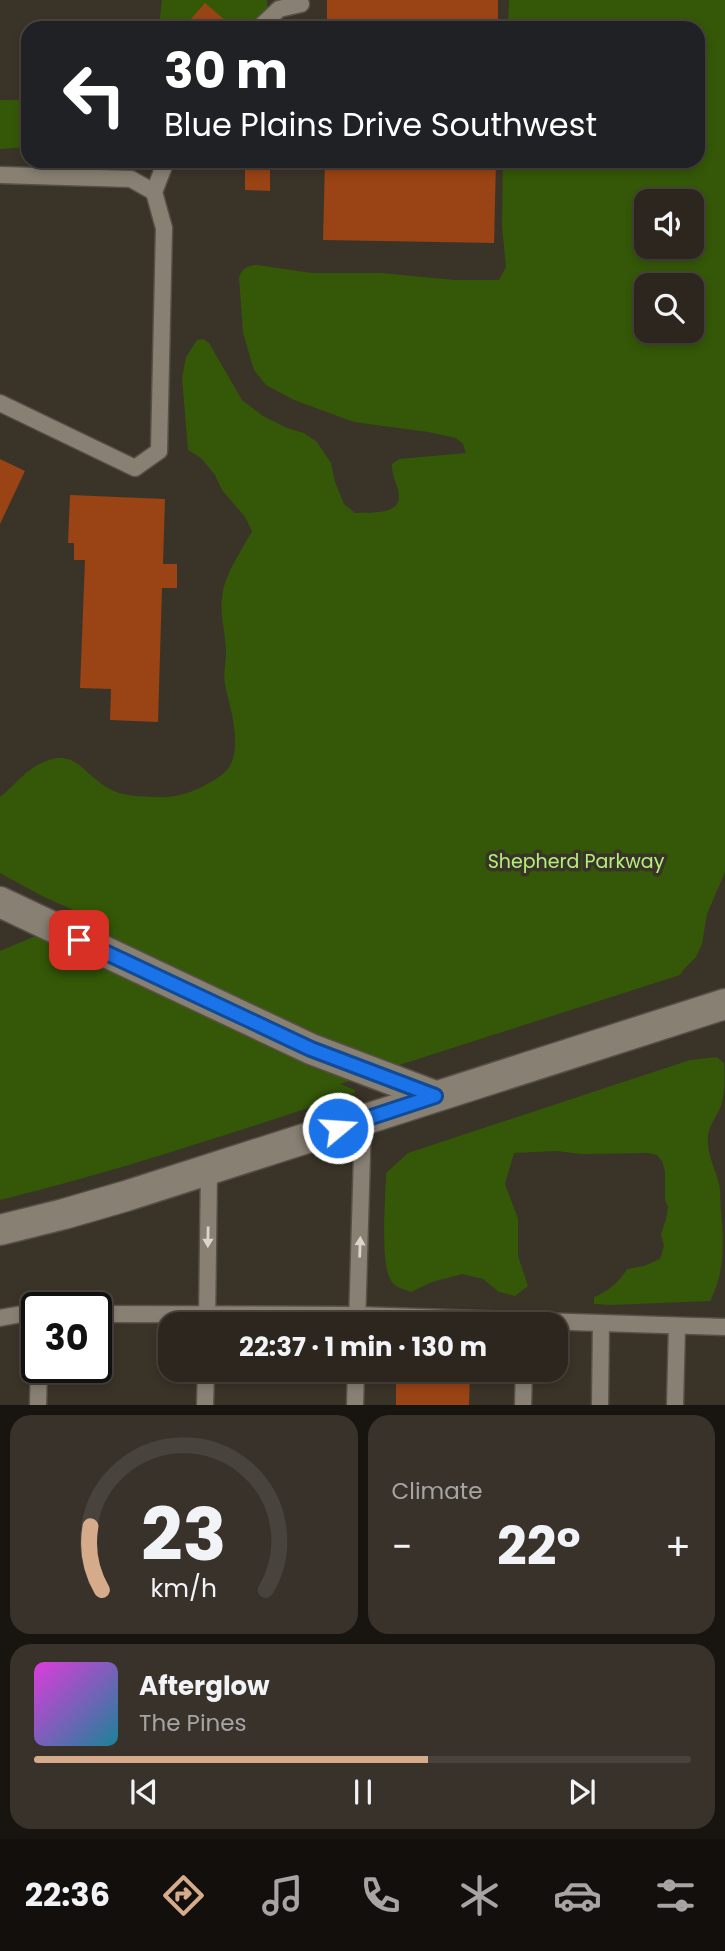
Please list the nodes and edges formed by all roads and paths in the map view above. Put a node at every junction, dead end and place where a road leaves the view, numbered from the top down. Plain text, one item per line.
1 (301, 4) dead end
2 (266, 21) edge
3 (163, 168) edge
4 (0, 176) edge
5 (154, 192) junction
6 (0, 403) edge
7 (0, 902) edge
8 (725, 1004) edge
9 (435, 1096) junction
10 (363, 1119) junction
11 (209, 1169) junction
12 (0, 1230) edge
13 (207, 1312) edge
14 (358, 1312) edge
15 (21, 1314) edge
16 (112, 1315) edge
17 (158, 1317) edge
18 (0, 1318) edge
19 (568, 1323) edge
20 (601, 1323) junction
21 (677, 1326) junction
22 (725, 1327) edge
23 (206, 1382) edge
24 (356, 1382) edge
25 (523, 1382) edge
26 (38, 1383) edge
27 (38, 1405) edge
28 (205, 1405) edge
29 (355, 1405) edge
30 (523, 1405) edge
31 (600, 1405) edge
32 (676, 1405) edge

1 - 2 lane
3 - 5 lane
4 - 5 lane
5 - 6 lane
7 - 9 street
8 - 9 street
9 - 10 street
10 - 11 street
14 -> 10 lane
11 - 12 street
11 -> 13 lane
15 - 18 lane
16 - 17 lane
19 - 20 lane
20 - 21 lane
20 - 31 lane
21 - 22 lane
21 - 32 lane
23 - 28 lane
24 - 29 lane
25 - 30 lane
26 - 27 lane

